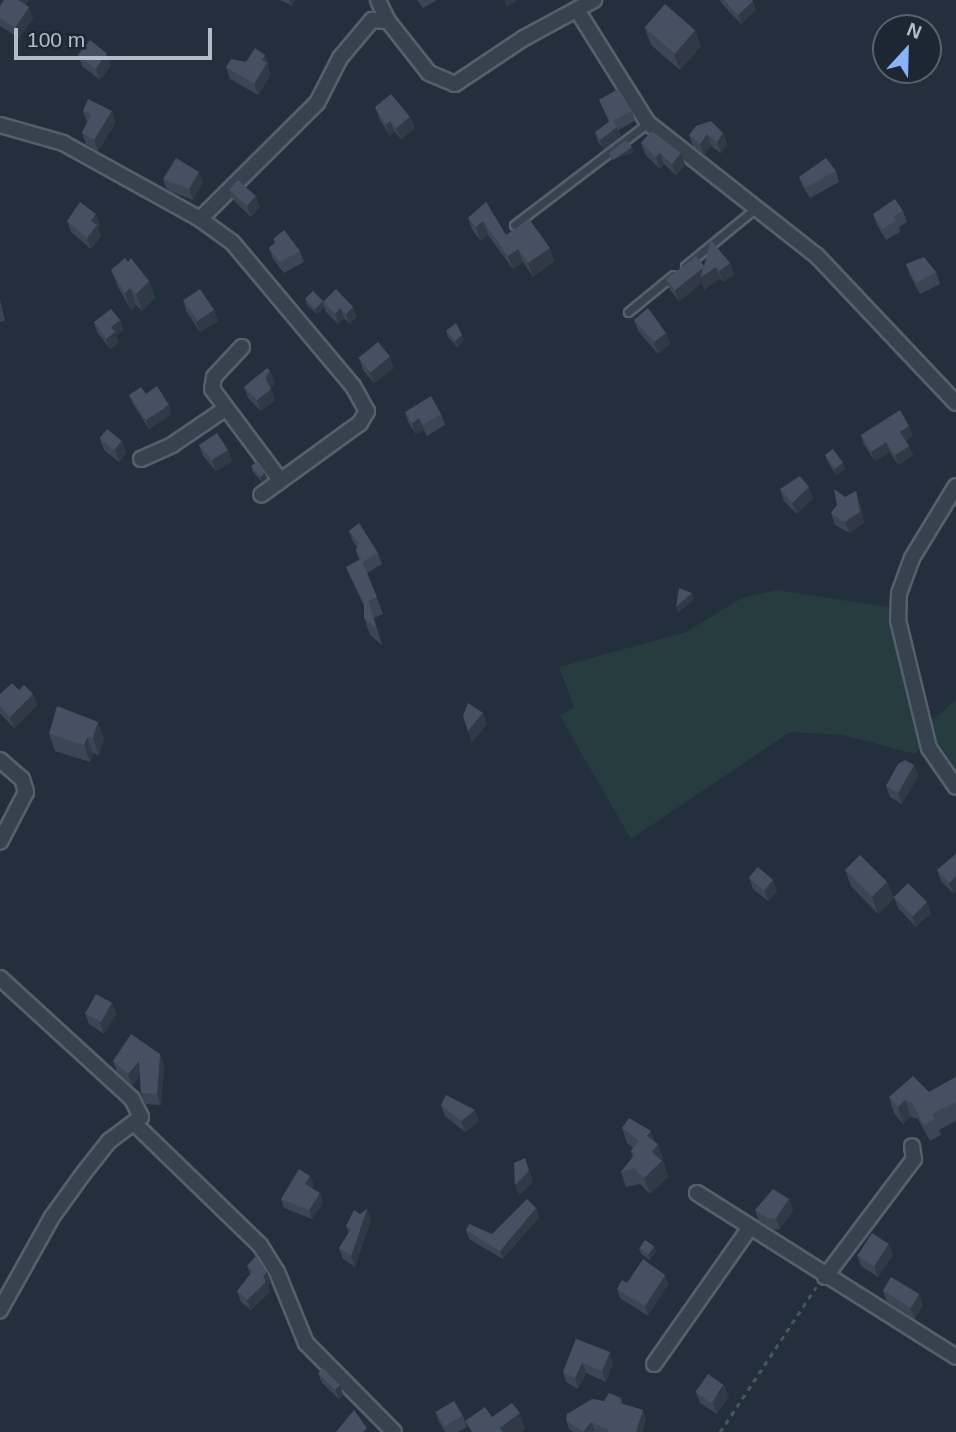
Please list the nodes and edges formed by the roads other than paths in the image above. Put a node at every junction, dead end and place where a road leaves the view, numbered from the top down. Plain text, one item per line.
1 (378, 0) edge
2 (594, 0) edge
3 (577, 10) junction
4 (388, 21) junction
5 (648, 122) junction
6 (0, 125) edge
7 (757, 206) junction
8 (200, 219) junction
9 (514, 225) dead end
10 (628, 312) dead end
11 (242, 347) dead end
12 (956, 403) edge
13 (225, 410) junction
14 (141, 459) dead end
15 (280, 480) junction
16 (956, 486) edge
17 (261, 495) dead end
18 (0, 760) edge
19 (956, 787) edge
20 (0, 842) edge
21 (0, 978) edge
22 (136, 1125) junction
23 (912, 1146) dead end
24 (697, 1193) dead end
25 (749, 1229) junction
26 (825, 1277) junction
27 (0, 1310) edge
28 (956, 1357) edge
29 (654, 1364) dead end
30 (394, 1432) edge

1 - 4 street
2 - 3 street
3 - 4 street
3 - 5 street
4 - 8 street
5 - 7 street
5 - 9 lane
6 - 8 street
7 - 10 lane
7 - 12 street
8 - 15 street
11 - 13 street
13 - 14 street
13 - 15 street
15 - 17 street
16 - 19 street
18 - 20 street
21 - 22 street
22 - 27 street
22 - 30 street
23 - 26 street
24 - 25 street
25 - 26 street
25 - 29 street
26 - 28 street

